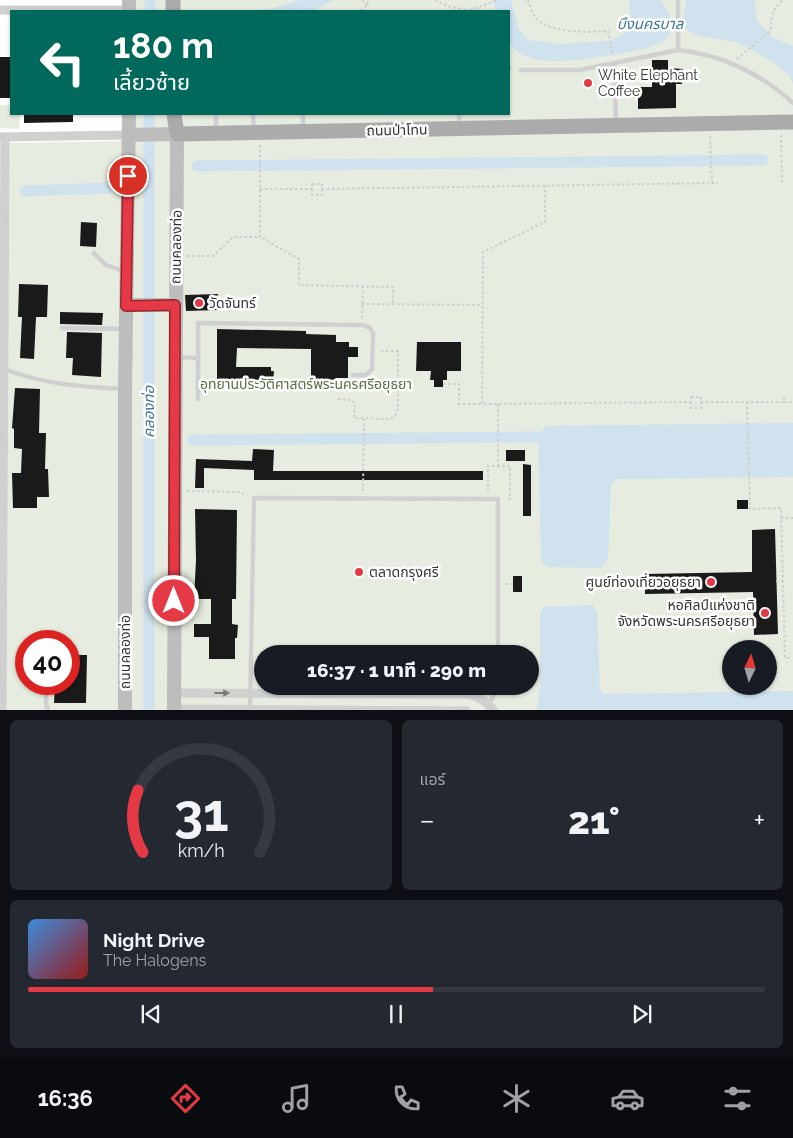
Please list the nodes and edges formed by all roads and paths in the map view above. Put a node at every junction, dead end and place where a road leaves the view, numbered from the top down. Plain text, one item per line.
1 (362, 0) edge
2 (368, 0) edge
3 (436, 0) edge
4 (498, 0) edge
5 (528, 0) edge
6 (678, 0) edge
7 (783, 0) edge
8 (367, 5) junction
9 (129, 7) edge
10 (0, 10) edge
11 (362, 10) edge
12 (466, 10) edge
13 (472, 10) edge
14 (678, 50) junction
15 (746, 51) dead end
16 (614, 61) junction
17 (521, 70) dead end
18 (793, 103) edge
19 (129, 115) edge
20 (174, 115) edge
21 (216, 115) edge
22 (254, 115) edge
23 (303, 115) edge
24 (459, 121) edge
25 (787, 122) edge
26 (616, 126) junction
27 (303, 132) junction
28 (254, 133) junction
29 (216, 134) junction
30 (132, 135) junction
31 (171, 135) junction
32 (2, 137) edge
33 (711, 148) dead end
34 (260, 156) dead end
35 (782, 182) dead end
36 (712, 183) junction
37 (718, 183) dead end
38 (545, 185) junction
39 (260, 189) junction
40 (312, 189) junction
41 (322, 189) junction
42 (260, 237) junction
43 (94, 253) dead end
44 (175, 256) junction
45 (127, 272) junction
46 (363, 286) junction
47 (362, 304) junction
48 (130, 305) junction
49 (172, 305) junction
50 (393, 305) junction
51 (482, 306) junction
52 (362, 325) junction
53 (62, 328) dead end
54 (126, 329) junction
55 (372, 351) junction
56 (175, 357) junction
57 (198, 358) junction
58 (2, 369) edge
59 (353, 375) dead end
60 (443, 384) dead end
61 (125, 389) junction
62 (784, 395) dead end
63 (198, 399) dead end
64 (338, 399) dead end
65 (691, 402) junction
66 (701, 402) junction
67 (748, 402) junction
68 (784, 402) junction
69 (793, 402) edge
70 (482, 404) junction
71 (498, 404) junction
72 (364, 419) junction
73 (498, 466) junction
74 (174, 490) junction
75 (254, 498) junction
76 (363, 498) junction
77 (488, 499) junction
78 (498, 499) junction
79 (781, 518) junction
80 (793, 518) edge
81 (776, 581) dead end
82 (783, 581) junction
83 (627, 584) dead end
84 (645, 584) dead end
85 (498, 645) edge
86 (790, 658) dead end
87 (174, 693) junction
88 (250, 693) junction
89 (46, 695) edge
90 (494, 695) edge
91 (490, 708) edge
92 (250, 709) junction
93 (2, 710) edge
94 (48, 710) edge
95 (124, 710) edge
96 (174, 710) edge
97 (466, 710) edge

1 - 8 path
2 - 8 path
3 - 12 path
4 - 13 path
5 - 16 path
6 - 14 lane
7 - 15 path
8 - 11 path
9 - 10 street
14 - 16 lane
14 - 18 lane
16 - 17 lane
16 - 26 lane
19 - 30 street, ถนนคลองท่อ
20 - 31 main road, ถนนคลองท่อ
21 - 29 lane
22 - 28 lane
23 - 27 lane
24 - 26 main road, ถนนป่าโทน
24 - 27 main road, ถนนป่าโทน
25 - 26 main road, ถนนป่าโทน
25 - 35 path
27 - 28 main road, ถนนป่าโทน
28 - 29 main road, ถนนป่าโทน
29 - 31 main road, ถนนป่าโทน
30 - 31 street, ถนนป่าโทน
30 - 32 street, ถนนป่าโทน
30 - 45 street, ถนนคลองท่อ
31 - 44 street, ถนนคลองท่อ
32 - 58 street
33 - 36 path
34 - 39 path
36 - 37 path
36 - 38 path
38 - 41 path
38 - 51 path
39 - 40 path
39 - 42 path
40 - 41 path
40 - 41 path
42 - 44 path
42 - 46 path
43 - 45 lane
44 - 49 street, ถนนคลองท่อ
45 - 48 street, ถนนคลองท่อ
46 - 47 path
46 - 50 path
47 - 50 path
47 - 52 path
48 - 49 street
48 - 54 street, ถนนคลองท่อ
49 - 56 street, ถนนคลองท่อ
50 - 51 path
51 - 70 path
52 - 55 lane
52 - 57 lane
53 - 54 lane
54 - 61 street, ถนนคลองท่อ
55 - 59 lane
55 - 72 path
56 - 57 lane
56 - 74 street, ถนนคลองท่อ
57 - 63 lane
58 - 61 lane
58 - 93 street
60 - 70 path
61 - 95 street, ถนนคลองท่อ
62 - 68 path
64 - 72 path
65 - 66 path
65 - 66 path
65 - 71 path
66 - 67 path
67 - 68 path
67 - 79 path
68 - 69 path
70 - 71 path
71 - 73 path
72 - 76 path
73 - 77 path
73 - 78 path
74 - 75 path
74 - 87 street, ถนนคลองท่อ
75 - 76 lane
75 - 88 lane
76 - 77 lane
77 - 78 lane
78 - 85 lane
79 - 80 path
79 - 82 path
81 - 82 path
82 - 86 path
83 - 84 path
87 -> 88 street
87 - 96 street, ถนนคลองท่อ
88 - 91 street
88 - 92 lane
89 - 94 lane
90 - 91 lane
92 - 96 street
92 - 97 street

